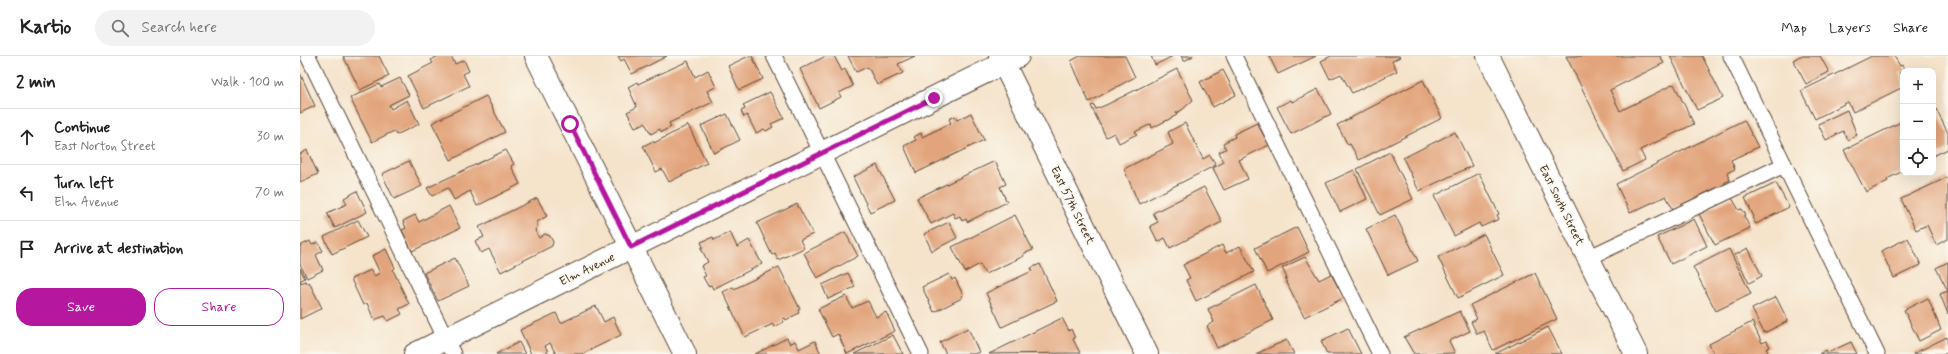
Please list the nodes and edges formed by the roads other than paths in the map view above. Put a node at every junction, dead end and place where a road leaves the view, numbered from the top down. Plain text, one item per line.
1 (308, 56) edge
2 (536, 56) edge
3 (774, 56) edge
4 (1234, 56) edge
5 (1488, 56) edge
6 (1731, 56) edge
7 (1007, 58) edge
8 (822, 153) junction
9 (1784, 165) junction
10 (631, 247) junction
11 (1588, 258) junction
12 (450, 346) edge
13 (415, 354) edge
14 (684, 354) edge
15 (921, 354) edge
16 (1147, 354) edge
17 (1380, 354) edge
18 (1636, 354) edge
19 (1877, 354) edge

1 - 12 lane
2 - 10 street
3 - 8 lane
4 - 17 lane
5 - 11 street, East South Street
6 - 9 lane
7 - 8 street, Elm Avenue
7 - 16 street, East 57th Street
8 - 10 street, Elm Avenue
8 - 15 lane
9 - 11 lane
9 - 19 lane
10 - 12 street, Elm Avenue
10 - 14 street
11 - 18 street, East South Street
12 - 13 street, Elm Avenue

